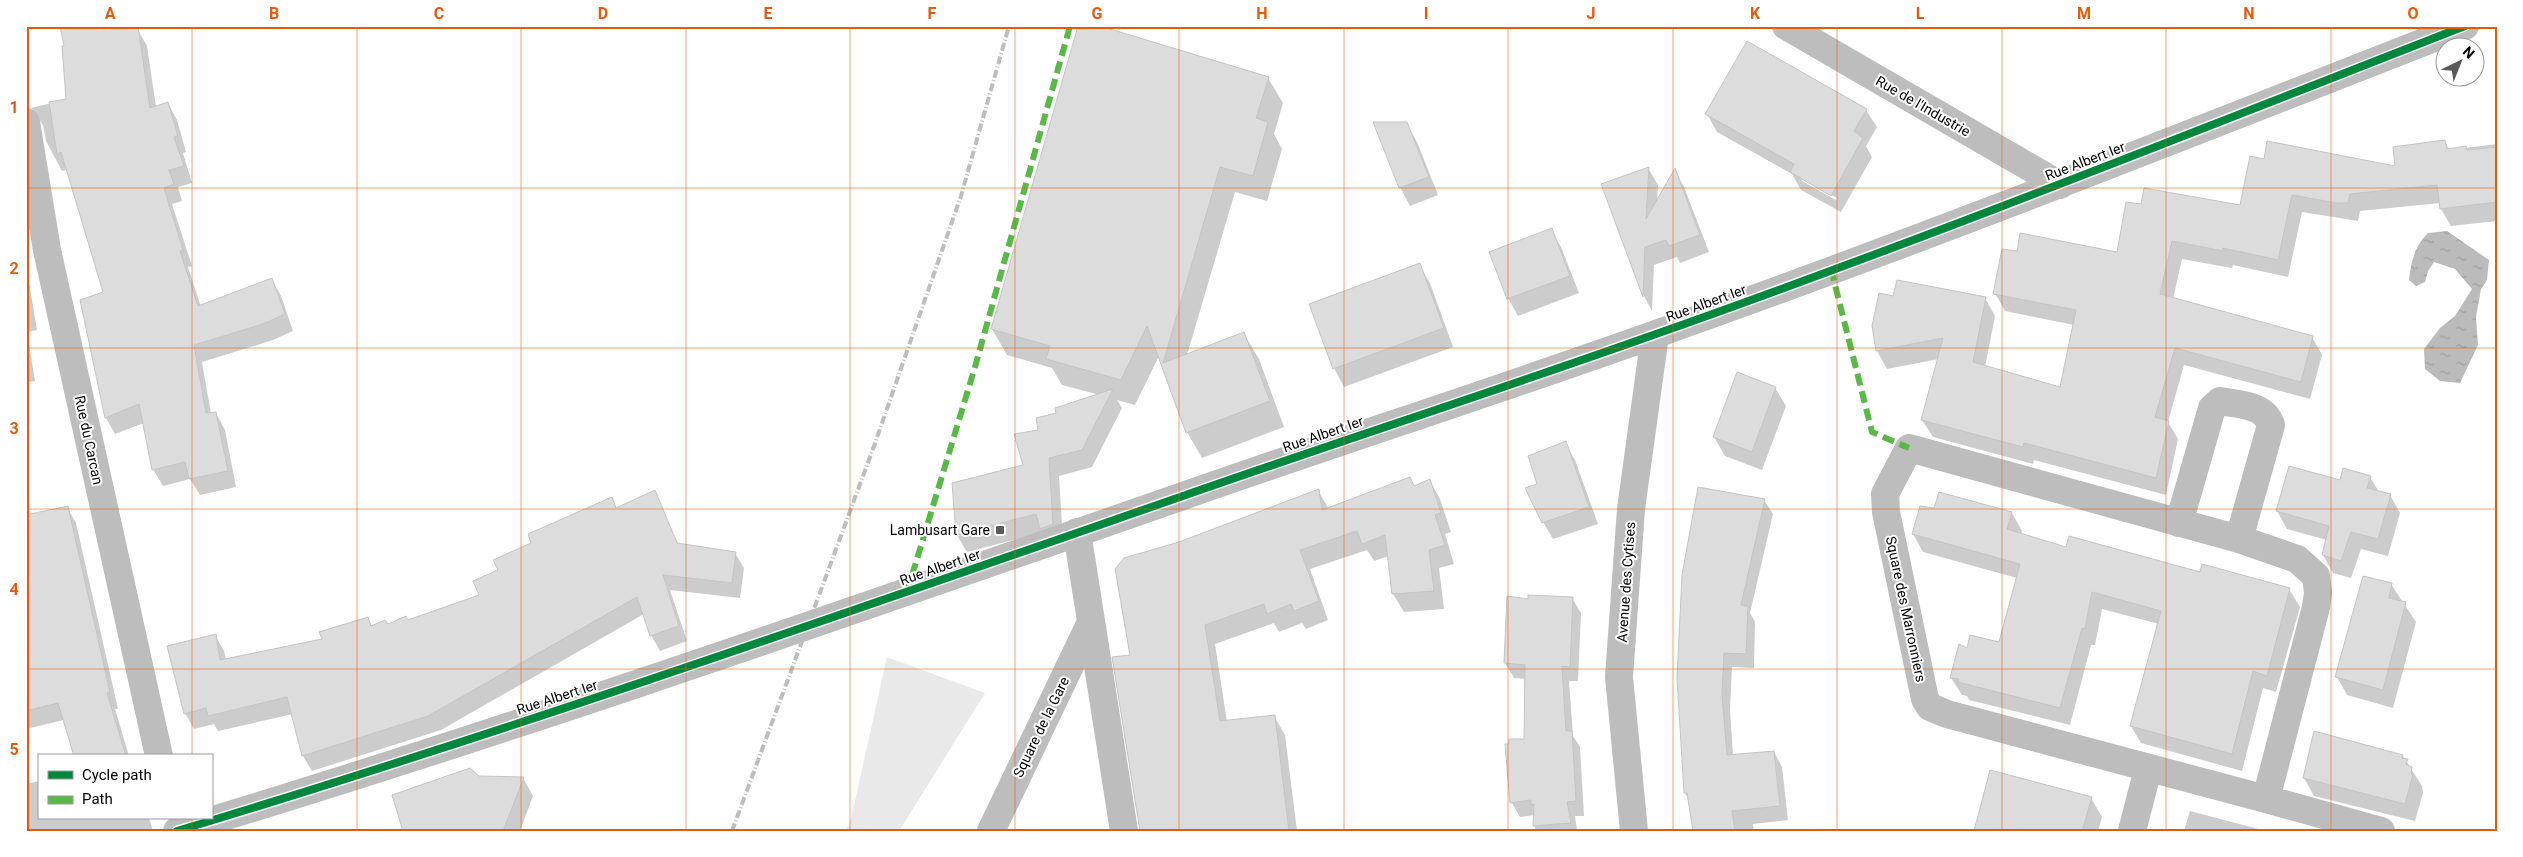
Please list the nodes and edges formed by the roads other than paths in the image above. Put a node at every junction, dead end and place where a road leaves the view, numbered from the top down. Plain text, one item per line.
1 (1786, 26) edge
2 (2465, 26) edge
3 (26, 122) edge
4 (2060, 185) junction
5 (1656, 335) junction
6 (2179, 523) junction
7 (1077, 532) junction
8 (2239, 539) junction
9 (1091, 622) junction
10 (159, 754) edge
11 (2148, 769) junction
12 (2266, 800) junction
13 (176, 831) edge
14 (991, 831) edge
15 (1124, 831) edge
16 (1634, 831) edge
17 (2132, 831) edge
18 (2381, 831) edge

1 - 4 street, Rue de l'Industrie
2 - 4 street, Rue Albert Ier
3 - 10 street, Rue du Carcan
4 - 5 street, Rue Albert Ier
5 - 7 street, Rue Albert Ier
5 - 16 street, Avenue des Cytises
6 - 8 street, Square des Marronniers
6 - 8 street
6 - 11 street, Square des Marronniers
7 - 9 street
7 - 13 street, Rue Albert Ier
8 - 12 street, Square des Marronniers
9 - 14 street, Square de la Gare
9 - 15 street
11 - 12 street, Square des Marronniers
11 - 17 street
12 - 18 street, Square des Marronniers

